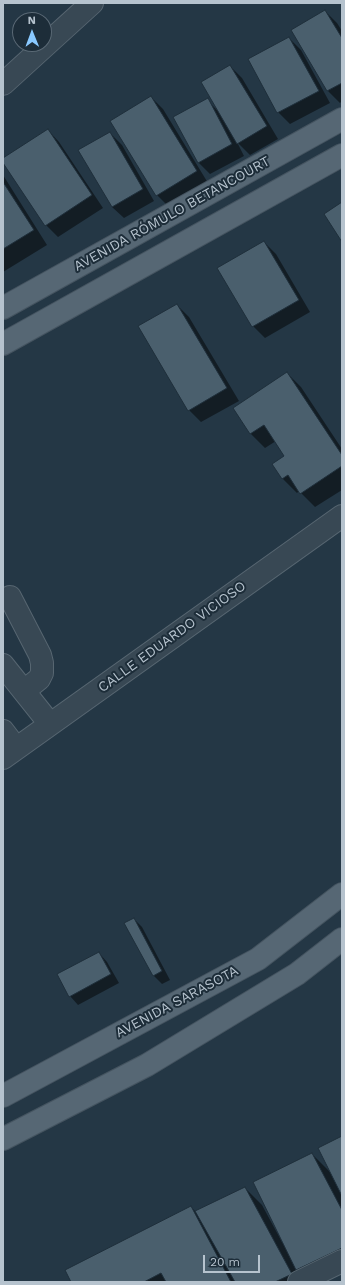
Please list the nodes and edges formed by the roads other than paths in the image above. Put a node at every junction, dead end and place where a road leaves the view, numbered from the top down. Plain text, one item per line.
1 (92, 3) edge
2 (3, 84) edge
3 (342, 119) edge
4 (342, 155) edge
5 (3, 308) edge
6 (3, 344) edge
7 (342, 516) edge
8 (10, 598) dead end
9 (3, 665) edge
10 (24, 691) junction
11 (50, 724) junction
12 (3, 731) edge
13 (9, 753) edge
14 (342, 894) edge
15 (342, 939) edge
16 (3, 1096) edge
17 (3, 1139) edge
18 (342, 1261) edge
19 (299, 1282) edge

1 - 2 street
3 - 5 main road, AVENIDA RÓMULO BETANCOURT
4 - 6 main road
7 - 11 street, CALLE EDUARDO VICIOSO
8 - 10 street
9 - 10 street
10 - 11 street
11 - 13 street, CALLE EDUARDO VICIOSO
12 - 13 street
14 - 16 main road, AVENIDA SARASOTA
15 - 17 main road
18 - 19 street

